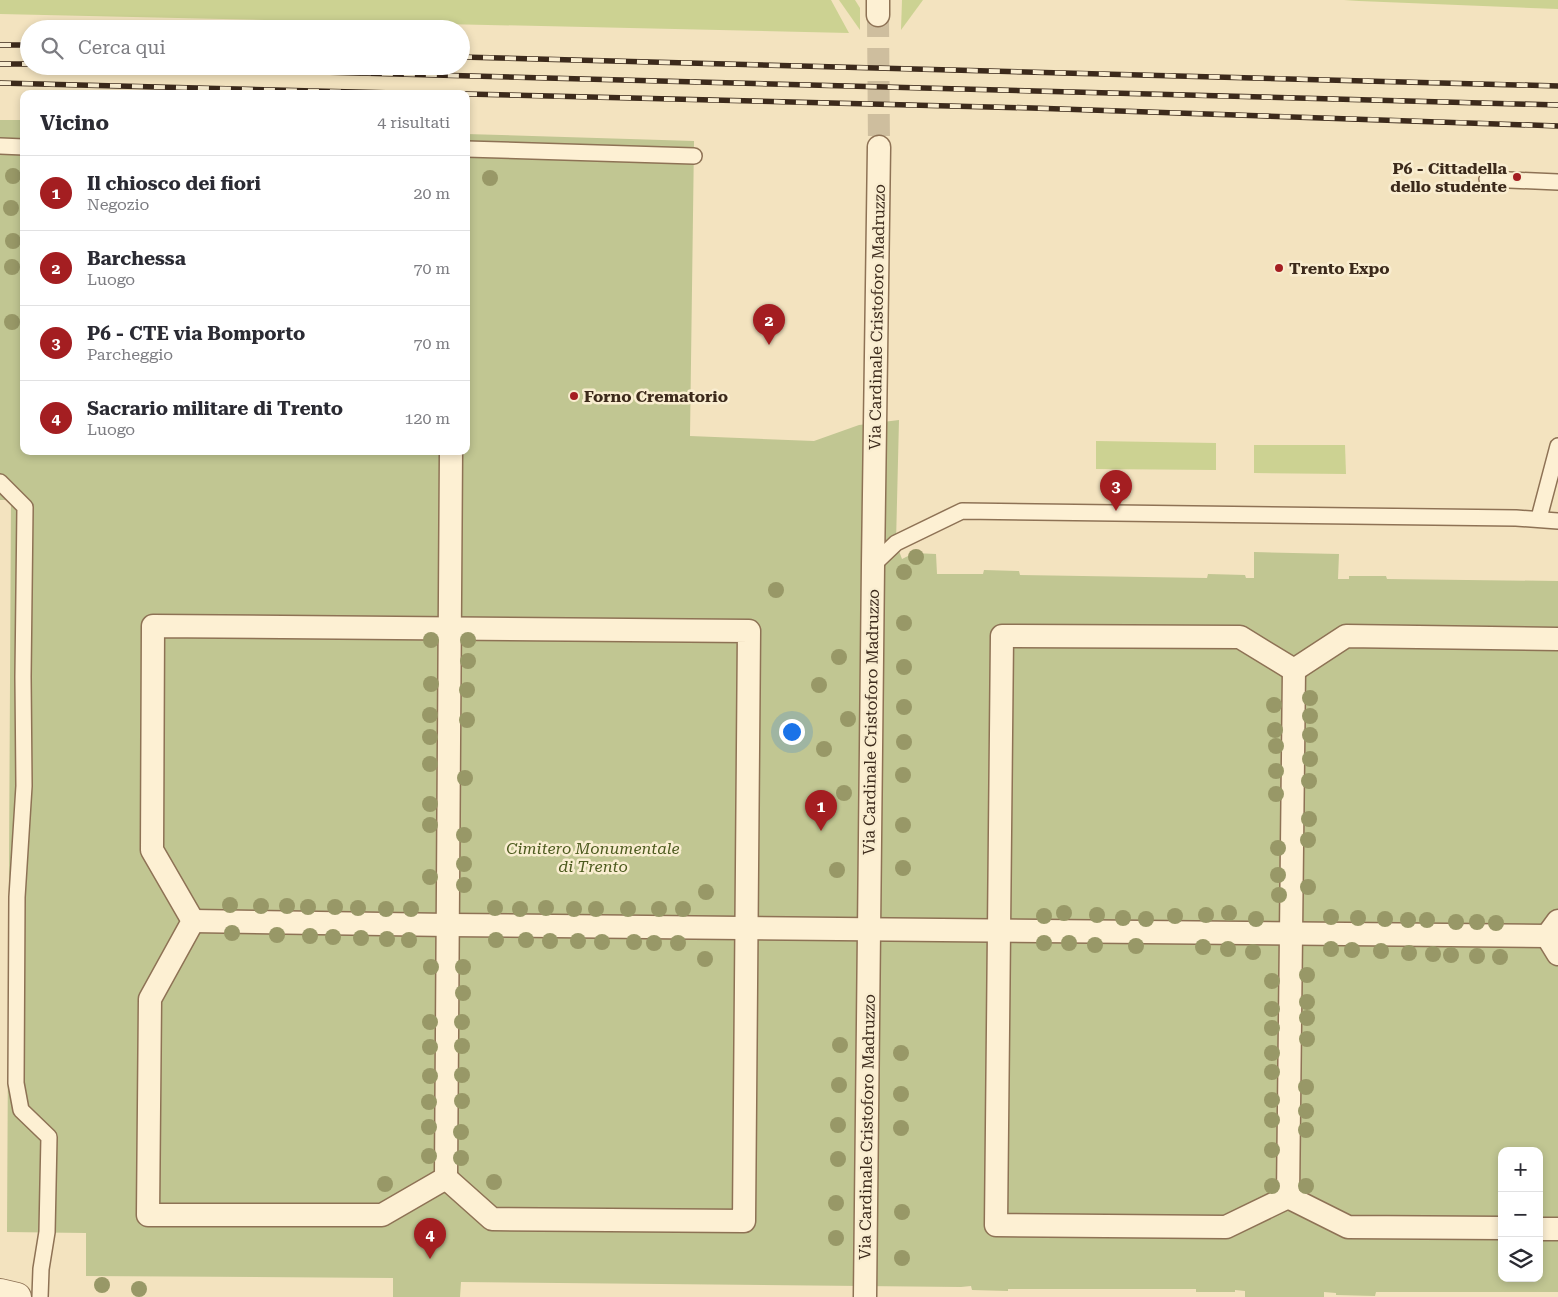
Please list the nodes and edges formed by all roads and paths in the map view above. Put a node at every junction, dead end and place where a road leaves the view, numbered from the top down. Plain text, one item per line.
1 (0, 146) edge
2 (20, 147) edge
3 (879, 147) tunnel mouth
4 (470, 149) edge
5 (694, 156) dead end
6 (1487, 179) dead end
7 (1558, 182) edge
8 (1558, 446) edge
9 (451, 455) edge
10 (0, 482) edge
11 (1539, 518) junction
12 (1558, 520) edge
13 (872, 565) junction
14 (450, 629) junction
15 (1558, 639) edge
16 (1294, 670) junction
17 (193, 921) junction
18 (448, 925) junction
19 (746, 928) junction
20 (869, 929) junction
21 (998, 930) junction
22 (1291, 933) junction
23 (1554, 937) edge
24 (446, 1178) junction
25 (1288, 1197) junction
26 (1498, 1228) edge
27 (1543, 1229) edge
28 (1558, 1229) edge
29 (0, 1293) edge
30 (17, 1297) edge
31 (40, 1297) edge
32 (865, 1297) edge

1 - 2 lane
3 - 13 street, Via Cardinale Cristoforo Madruzzo
4 - 5 lane
6 - 7 lane
8 - 11 lane
9 - 14 street
10 - 31 lane
11 - 12 lane
11 - 13 lane
13 - 20 street, Via Cardinale Cristoforo Madruzzo
14 - 17 street
14 - 18 street
14 - 19 street
15 - 16 street
16 - 21 street
16 - 22 street
17 - 18 street
17 - 24 street
18 - 19 street
18 - 24 street
19 - 20 street
19 - 24 street
20 - 21 street
20 - 32 street, Via Cardinale Cristoforo Madruzzo
21 - 22 street
21 - 25 street
22 - 23 street
22 - 25 street
25 - 26 street
27 - 28 street
29 - 30 street

